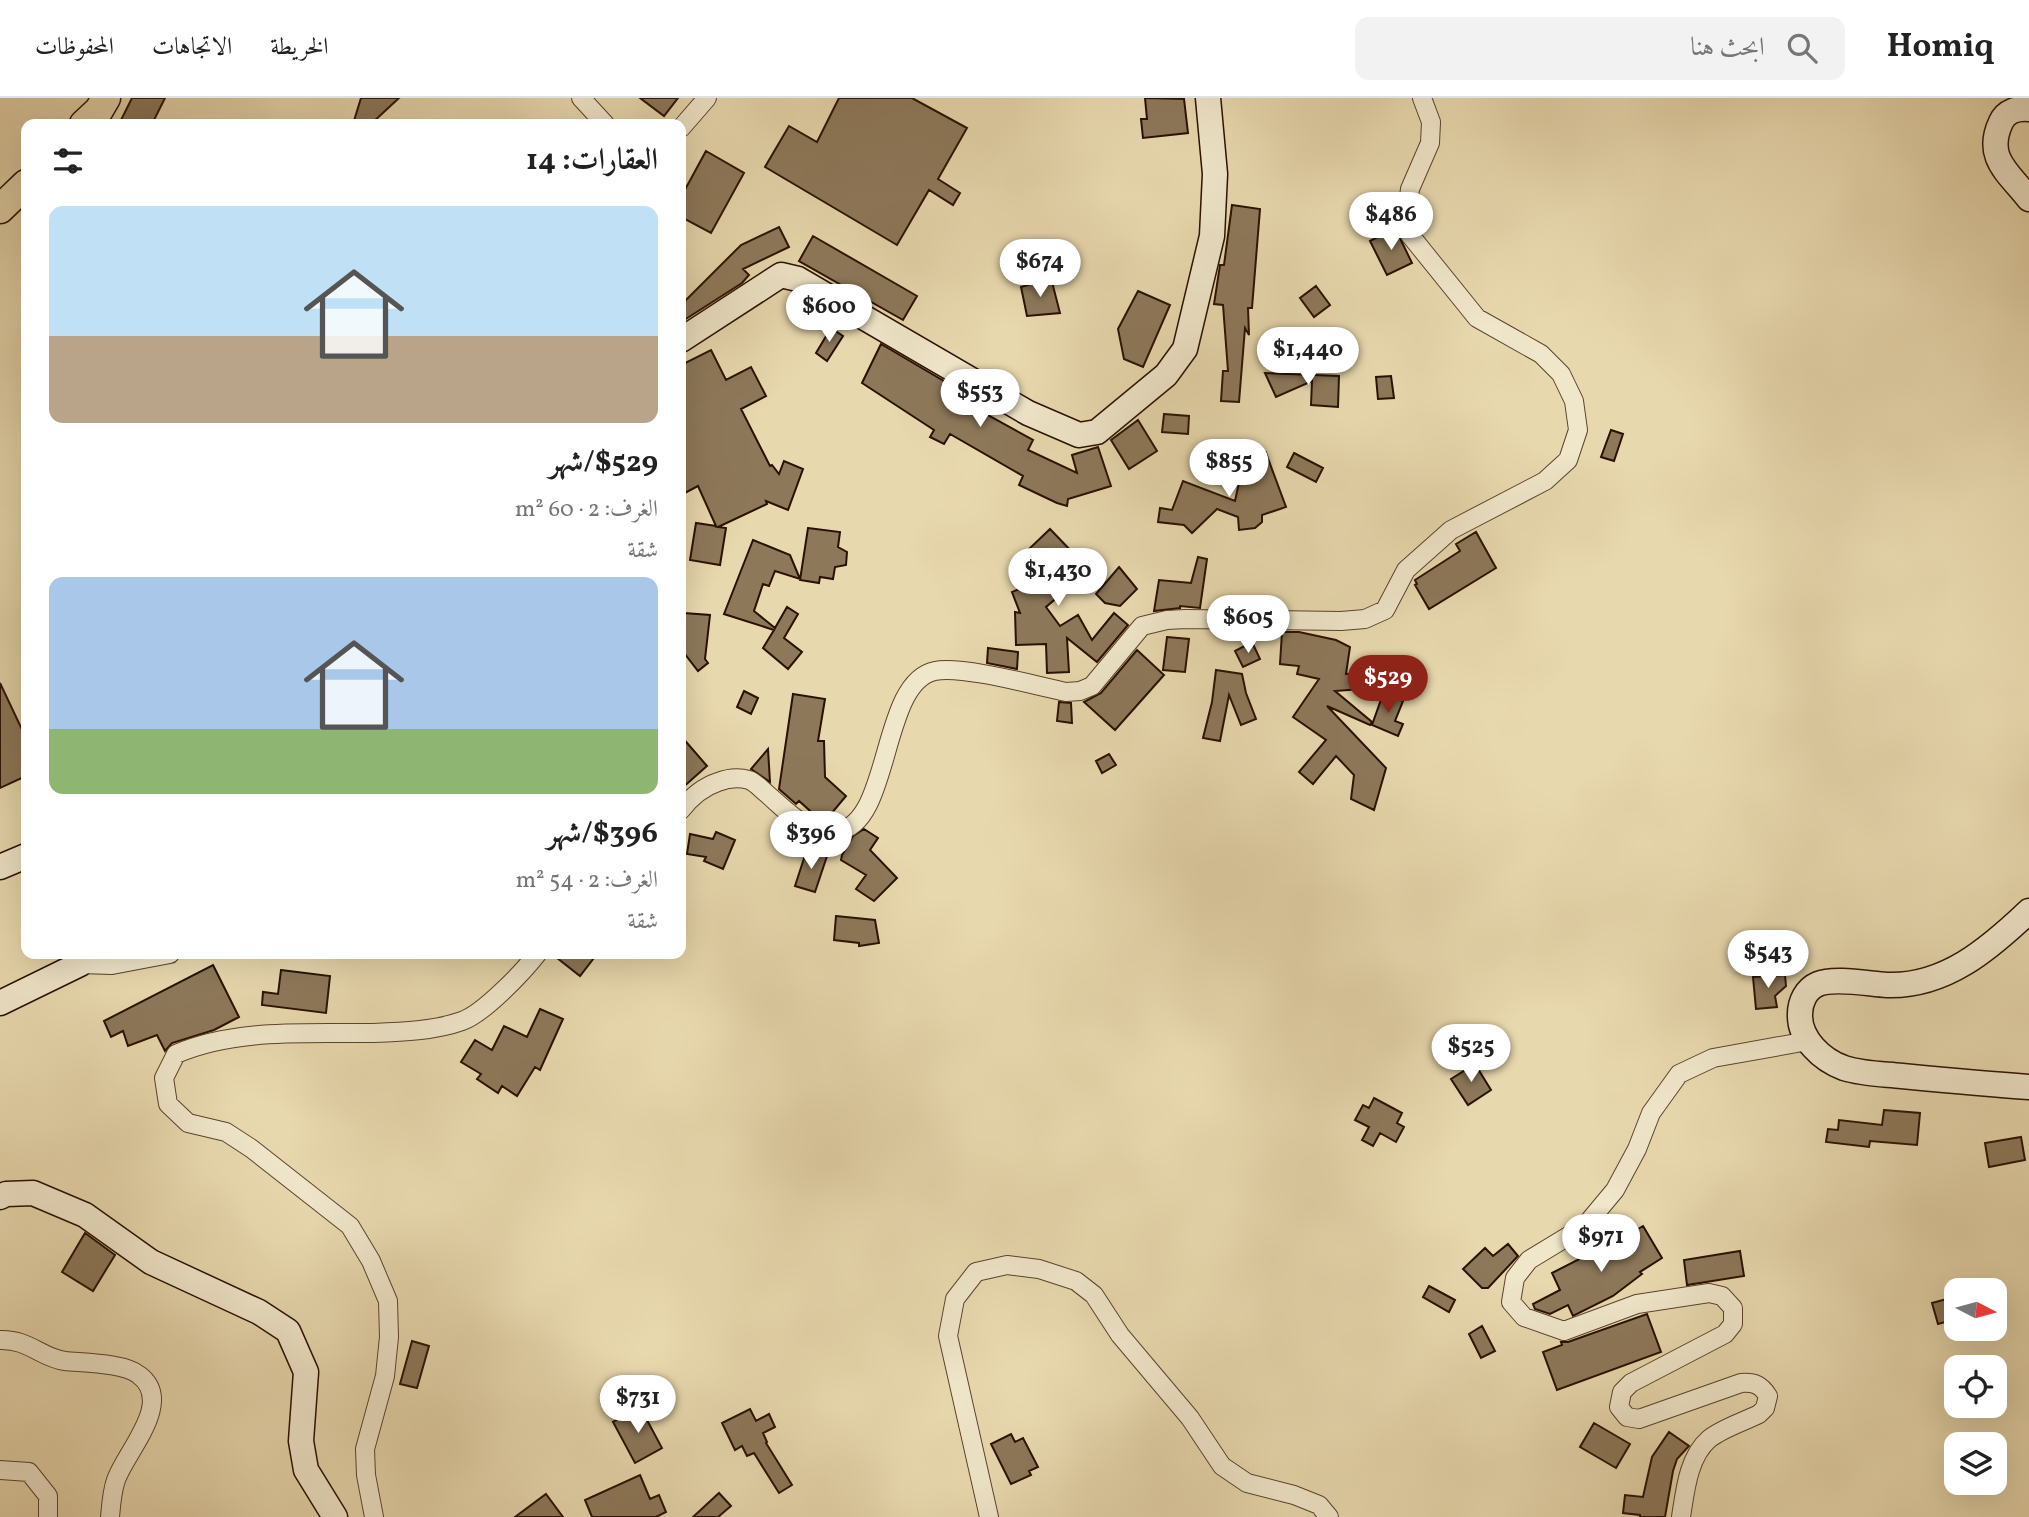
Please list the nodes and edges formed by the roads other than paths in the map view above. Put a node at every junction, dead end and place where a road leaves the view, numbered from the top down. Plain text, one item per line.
1 (106, 98) edge
2 (581, 98) edge
3 (707, 98) edge
4 (1208, 98) edge
5 (1422, 98) edge
6 (2029, 108) edge
7 (89, 119) edge
8 (601, 119) edge
9 (686, 122) edge
10 (21, 189) edge
11 (2029, 199) edge
12 (0, 209) edge
13 (686, 337) edge
14 (686, 804) edge
15 (21, 858) edge
16 (0, 867) edge
17 (2029, 911) edge
18 (84, 959) edge
19 (144, 959) edge
20 (533, 959) edge
21 (0, 1003) edge
22 (1808, 1041) junction
23 (2029, 1087) edge
24 (0, 1197) edge
25 (0, 1340) edge
26 (0, 1470) edge
27 (48, 1517) edge
28 (110, 1517) edge
29 (335, 1517) edge
30 (374, 1517) edge
31 (989, 1517) edge
32 (1329, 1517) edge
33 (1681, 1517) edge

1 - 7 main road
2 - 8 street
3 - 9 street
4 - 13 street
5 - 14 street
6 - 11 street
10 - 12 main road
15 - 16 street
17 - 22 street
18 - 19 street
18 - 21 street
20 - 30 street
22 - 23 street
22 - 33 street
24 - 29 street
25 - 28 street
26 - 27 street
31 - 32 street

